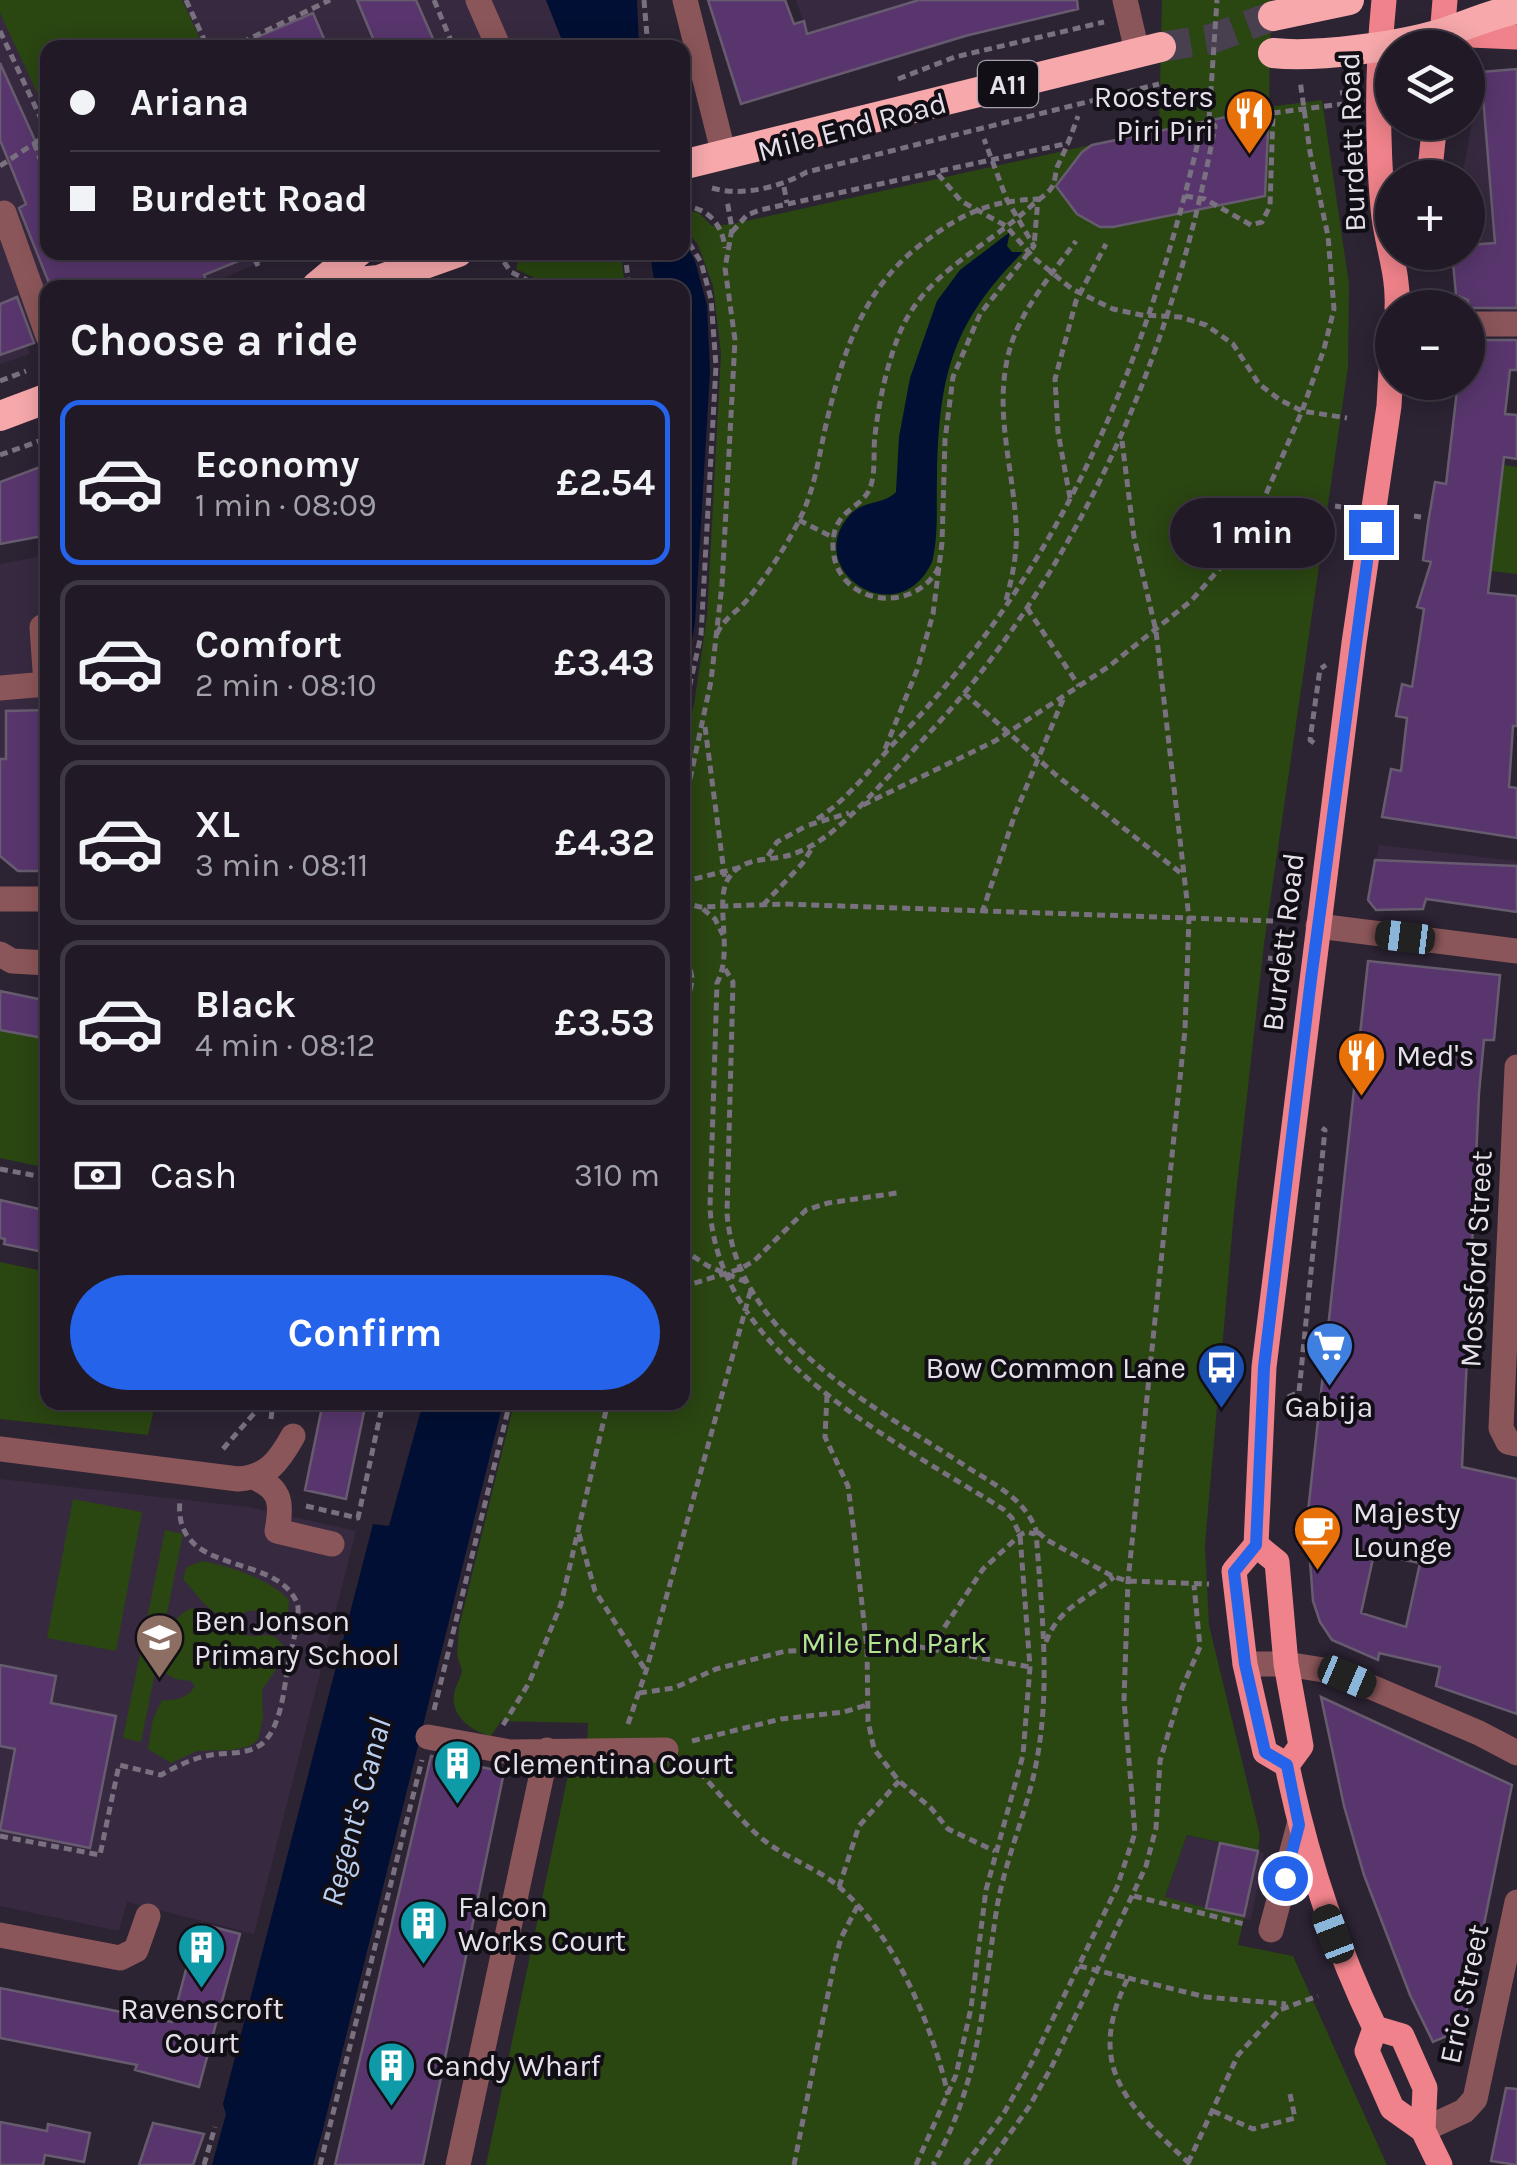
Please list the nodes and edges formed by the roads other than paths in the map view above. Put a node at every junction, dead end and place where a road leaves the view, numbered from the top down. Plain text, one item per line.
1 (478, 0) edge
2 (685, 0) edge
3 (1124, 0) edge
4 (1348, 0) edge
5 (1384, 0) edge
6 (1445, 0) edge
7 (1281, 10) tunnel mouth
8 (1517, 10) edge
9 (1381, 30) edge
10 (1442, 30) edge
11 (1458, 30) edge
12 (1517, 36) edge
13 (1485, 38) edge
14 (496, 40) edge
15 (1375, 45) edge
16 (1149, 49) joint
17 (1273, 53) tunnel mouth
18 (1380, 140) edge
19 (724, 154) junction
20 (691, 173) edge
21 (4, 213) dead end
22 (348, 260) edge
23 (435, 260) edge
24 (1403, 270) edge
25 (324, 280) edge
26 (379, 280) edge
27 (1398, 280) junction
28 (1397, 290) edge
29 (40, 314) edge
30 (1485, 324) edge
31 (1517, 324) edge
32 (1389, 400) edge
33 (40, 401) edge
34 (0, 416) edge
35 (40, 685) edge
36 (0, 688) edge
37 (0, 899) edge
38 (40, 899) edge
39 (1318, 926) junction
40 (1517, 951) edge
41 (0, 954) edge
42 (40, 963) edge
43 (1517, 1067) edge
44 (282, 1431) road end
45 (1517, 1444) edge
46 (0, 1449) edge
47 (255, 1478) junction
48 (332, 1544) dead end
49 (1256, 1545) junction
50 (1245, 1664) junction
51 (1286, 1664) junction
52 (428, 1737) road end
53 (547, 1750) junction
54 (666, 1750) road end
55 (1517, 1753) edge
56 (1287, 1765) junction
57 (1299, 1825) junction
58 (1517, 1902) edge
59 (148, 1916) dead end
60 (1262, 1928) road end
61 (0, 1934) edge
62 (1375, 2028) junction
63 (1423, 2130) junction
64 (458, 2165) edge
65 (1440, 2165) edge

1 - 14 street
2 - 19 street
3 - 16 street
4 - 7 highway
5 - 9 main road, Burdett Road
6 - 10 main road
8 - 11 highway
12 - 13 main road
15 - 17 highway
16 - 19 highway, Mile End Road / A11
18 - 27 main road, Burdett Road
19 - 20 highway, Mile End Road / A11
21 - 29 street
22 - 25 highway
23 - 26 highway
24 - 27 main road, Burdett Road
27 - 28 main road, Burdett Road
30 - 31 street
32 - 39 main road, Burdett Road
33 - 34 highway
35 - 36 street
37 - 38 street
39 - 40 street
39 - 49 main road, Burdett Road
41 - 42 street
43 - 45 street, Mossford Street
44 - 47 street
46 - 47 street
47 - 48 street
49 - 50 main road, Burdett Road
49 - 51 main road, Burdett Road
50 - 51 street
50 - 56 main road, Burdett Road
51 - 55 street
51 - 56 main road, Burdett Road
52 - 53 street
53 - 54 street
53 - 64 street
56 - 57 main road, Burdett Road
57 - 60 street
57 - 62 main road, Burdett Road
58 - 63 street, Eric Street
59 - 61 street
62 - 63 main road, Burdett Road
62 - 63 main road, Burdett Road
63 - 65 main road, Burdett Road

